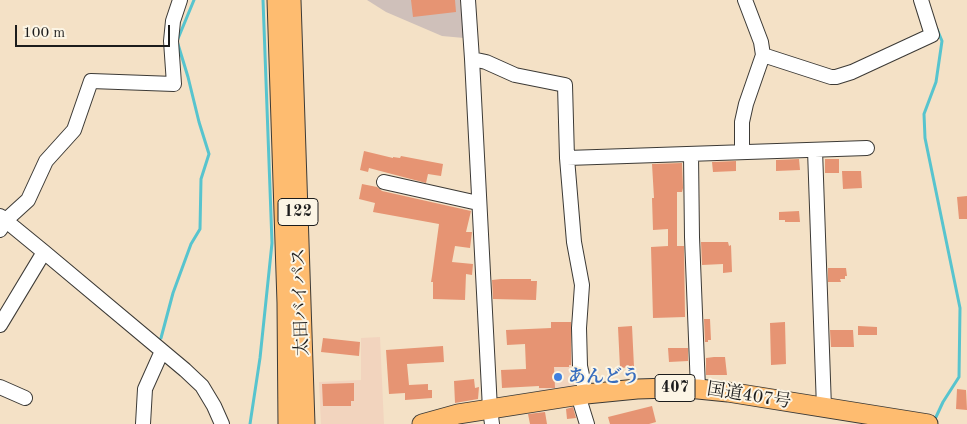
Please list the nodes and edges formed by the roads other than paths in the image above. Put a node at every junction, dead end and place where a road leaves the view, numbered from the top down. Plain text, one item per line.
1 (180, 0) edge
2 (277, 0) edge
3 (291, 0) edge
4 (468, 0) edge
5 (744, 0) edge
6 (922, 0) edge
7 (763, 55) junction
8 (472, 59) junction
9 (867, 148) dead end
10 (815, 150) junction
11 (742, 152) junction
12 (691, 155) junction
13 (567, 158) junction
14 (384, 182) dead end
15 (478, 203) junction
16 (2, 222) edge
17 (44, 252) junction
18 (0, 325) edge
19 (162, 351) junction
20 (0, 388) edge
21 (698, 389) junction
22 (582, 395) junction
23 (25, 398) dead end
24 (824, 408) junction
25 (491, 416) edge
26 (458, 419) edge
27 (143, 424) edge
28 (222, 424) edge
29 (288, 424) edge
30 (305, 424) edge
31 (422, 424) edge
32 (587, 424) edge
33 (928, 424) edge

1 - 16 street
2 - 29 highway, 太田バイパス / 122
3 - 30 highway, 太田バイパス / 122
4 - 8 street
5 - 7 street
6 - 7 street
7 - 11 street
8 - 13 street
8 - 15 street
9 - 10 street
10 - 11 street
10 - 24 street
11 - 12 street
12 - 13 street
12 - 21 street
13 - 22 street
14 - 15 street
15 - 25 street
16 - 17 street
17 - 18 street
17 - 19 street
19 - 27 street
19 - 28 street
20 - 23 street
21 - 22 highway, 国道407号 / 407
21 - 24 highway, 国道407号 / 407
22 - 25 highway, 国道407号 / 407
22 - 32 street
24 - 33 highway, 国道407号 / 407
25 - 26 highway, 国道407号 / 407
26 - 31 highway, 国道407号 / 407

